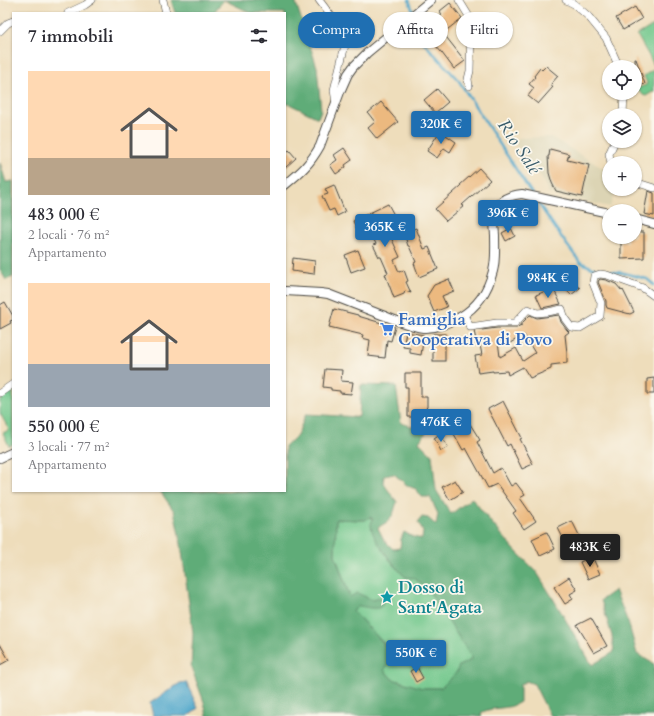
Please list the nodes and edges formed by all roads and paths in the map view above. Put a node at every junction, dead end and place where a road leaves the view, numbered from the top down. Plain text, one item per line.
1 (92, 0) edge
2 (163, 0) edge
3 (319, 0) edge
4 (431, 0) edge
5 (459, 0) edge
6 (566, 0) edge
7 (70, 12) edge
8 (166, 12) edge
9 (12, 21) edge
10 (0, 31) edge
11 (616, 60) edge
12 (469, 86) dead end
13 (336, 103) junction
14 (286, 184) edge
15 (642, 184) edge
16 (654, 188) edge
17 (602, 211) edge
18 (642, 221) edge
19 (654, 224) edge
20 (286, 291) edge
21 (654, 296) edge
22 (464, 315) junction
23 (12, 385) edge
24 (0, 394) edge
25 (12, 452) edge
26 (0, 458) edge

1 - 7 street
2 - 8 street
3 - 13 street
4 - 13 street
5 - 12 street
6 - 11 street
9 - 10 street
13 - 14 street
15 - 16 street
17 - 22 street
18 - 19 street
20 - 22 street
21 - 22 street
23 - 24 street
25 - 26 street

